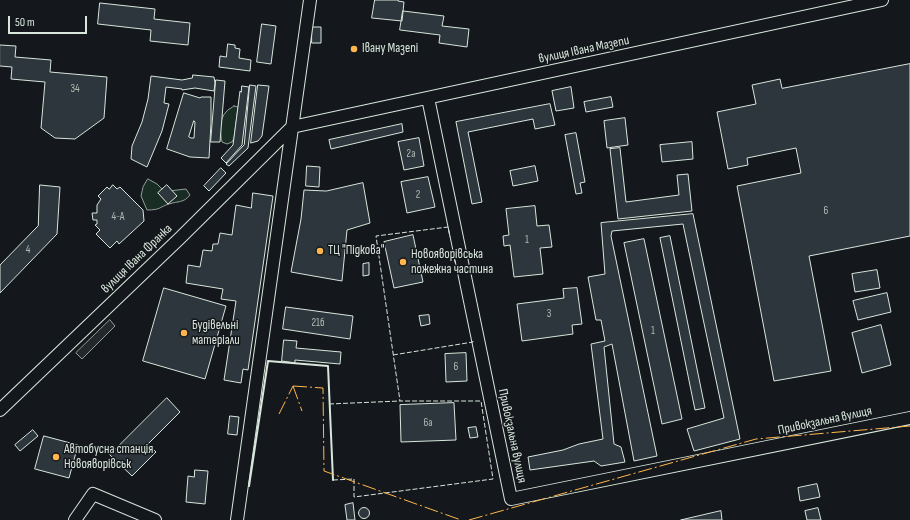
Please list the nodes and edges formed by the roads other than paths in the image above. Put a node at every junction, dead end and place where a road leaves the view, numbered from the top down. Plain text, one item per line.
1 (310, 0) edge
2 (882, 0) edge
3 (428, 98) junction
4 (292, 127) junction
5 (0, 410) edge
6 (910, 418) edge
7 (75, 520) edge
8 (155, 520) edge
9 (237, 520) edge

1 - 4 street
2 - 3 street, вулиця Івана Мазепи
3 - 4 street, вулиця Івана Мазепи
3 - 6 street, Привокзальна вулиця
4 - 5 street, вулиця Івана Франка
4 - 9 street
7 - 8 street

